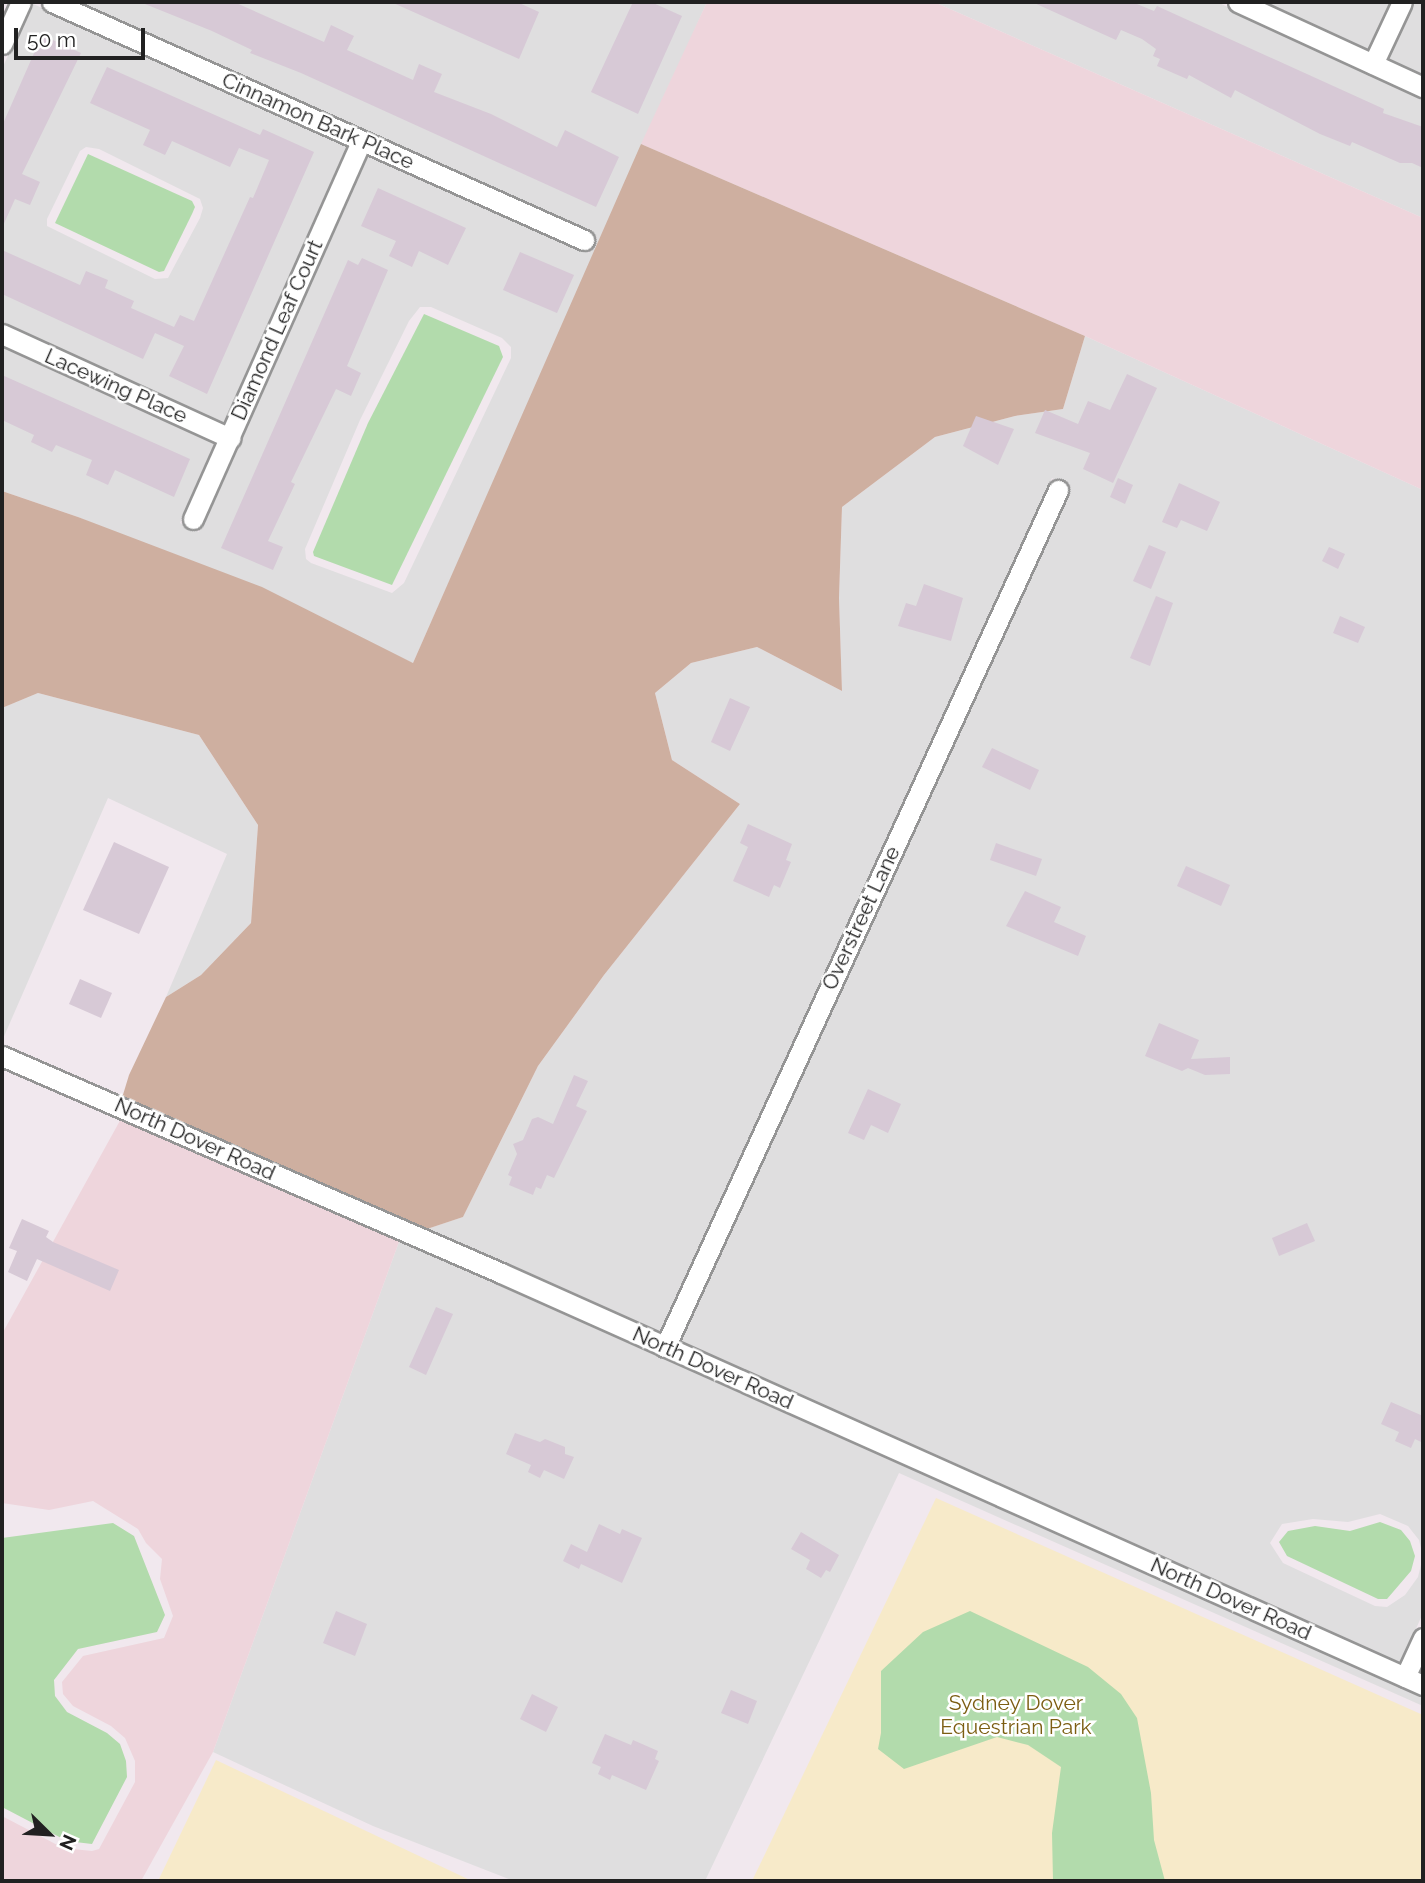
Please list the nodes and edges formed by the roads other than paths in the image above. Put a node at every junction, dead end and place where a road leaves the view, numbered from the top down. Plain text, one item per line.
1 (21, 2) edge
2 (52, 2) edge
3 (1238, 2) edge
4 (1402, 2) edge
5 (2, 44) edge
6 (1373, 64) junction
7 (1423, 87) edge
8 (361, 141) junction
9 (584, 240) dead end
10 (2, 334) edge
11 (230, 438) junction
12 (1058, 490) dead end
13 (193, 520) dead end
14 (2, 1056) edge
15 (665, 1347) junction
16 (1423, 1638) edge
17 (1414, 1681) edge

1 - 5 street
2 - 8 street, Cinnamon Bark Place
3 - 6 street
4 - 6 street
6 - 7 street
8 - 9 street, Cinnamon Bark Place
8 - 11 street, Diamond Leaf Court
10 - 11 street, Lacewing Place
11 - 13 street, Diamond Leaf Court
12 - 15 street, Overstreet Lane
14 - 15 street, North Dover Road
15 - 17 street, North Dover Road
16 - 17 street

